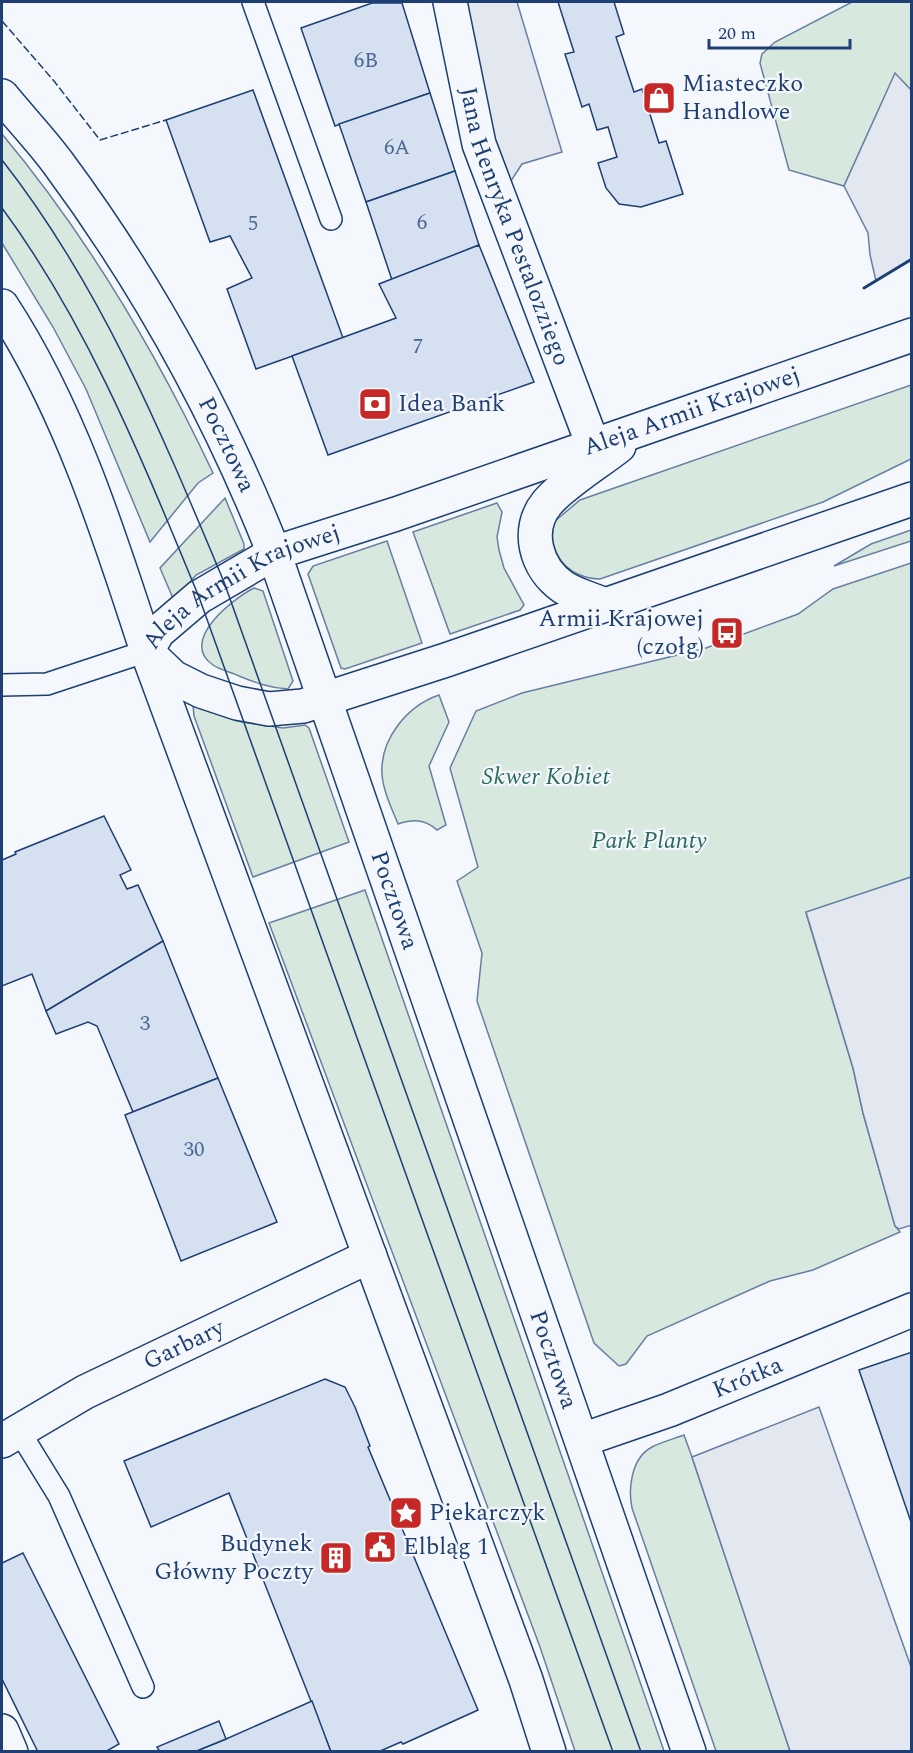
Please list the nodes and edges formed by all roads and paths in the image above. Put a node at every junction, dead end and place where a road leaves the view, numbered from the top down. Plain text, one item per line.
1 (253, 2) edge
2 (450, 2) edge
3 (2, 96) edge
4 (331, 219) dead end
5 (2, 306) edge
6 (912, 335) edge
7 (639, 430) junction
8 (593, 446) junction
9 (912, 499) edge
10 (274, 553) junction
11 (605, 605) junction
12 (147, 651) junction
13 (2, 685) edge
14 (326, 700) junction
15 (370, 1256) junction
16 (912, 1310) edge
17 (10, 1436) edge
18 (582, 1440) junction
19 (143, 1687) dead end
20 (549, 1752) edge
21 (689, 1752) edge

1 - 4 lane
2 - 8 main road, Jana Henryka Pestalozziego
3 - 10 main road, Pocztowa
5 - 12 main road
6 - 7 main road, Aleja Armii Krajowej
7 - 8 main road, Aleja Armii Krajowej
7 - 11 main road
8 - 10 main road, Aleja Armii Krajowej
9 - 11 main road, Aleja Armii Krajowej
10 - 12 main road, Aleja Armii Krajowej
10 - 14 main road, Pocztowa
11 - 14 main road, Aleja Armii Krajowej
12 - 13 lane
12 - 14 main road, Aleja Armii Krajowej
12 - 15 main road
14 - 18 main road, Pocztowa
15 - 17 main road, Garbary
15 - 20 main road
16 - 18 main road, Krótka
17 - 19 lane
18 - 21 main road, Pocztowa

